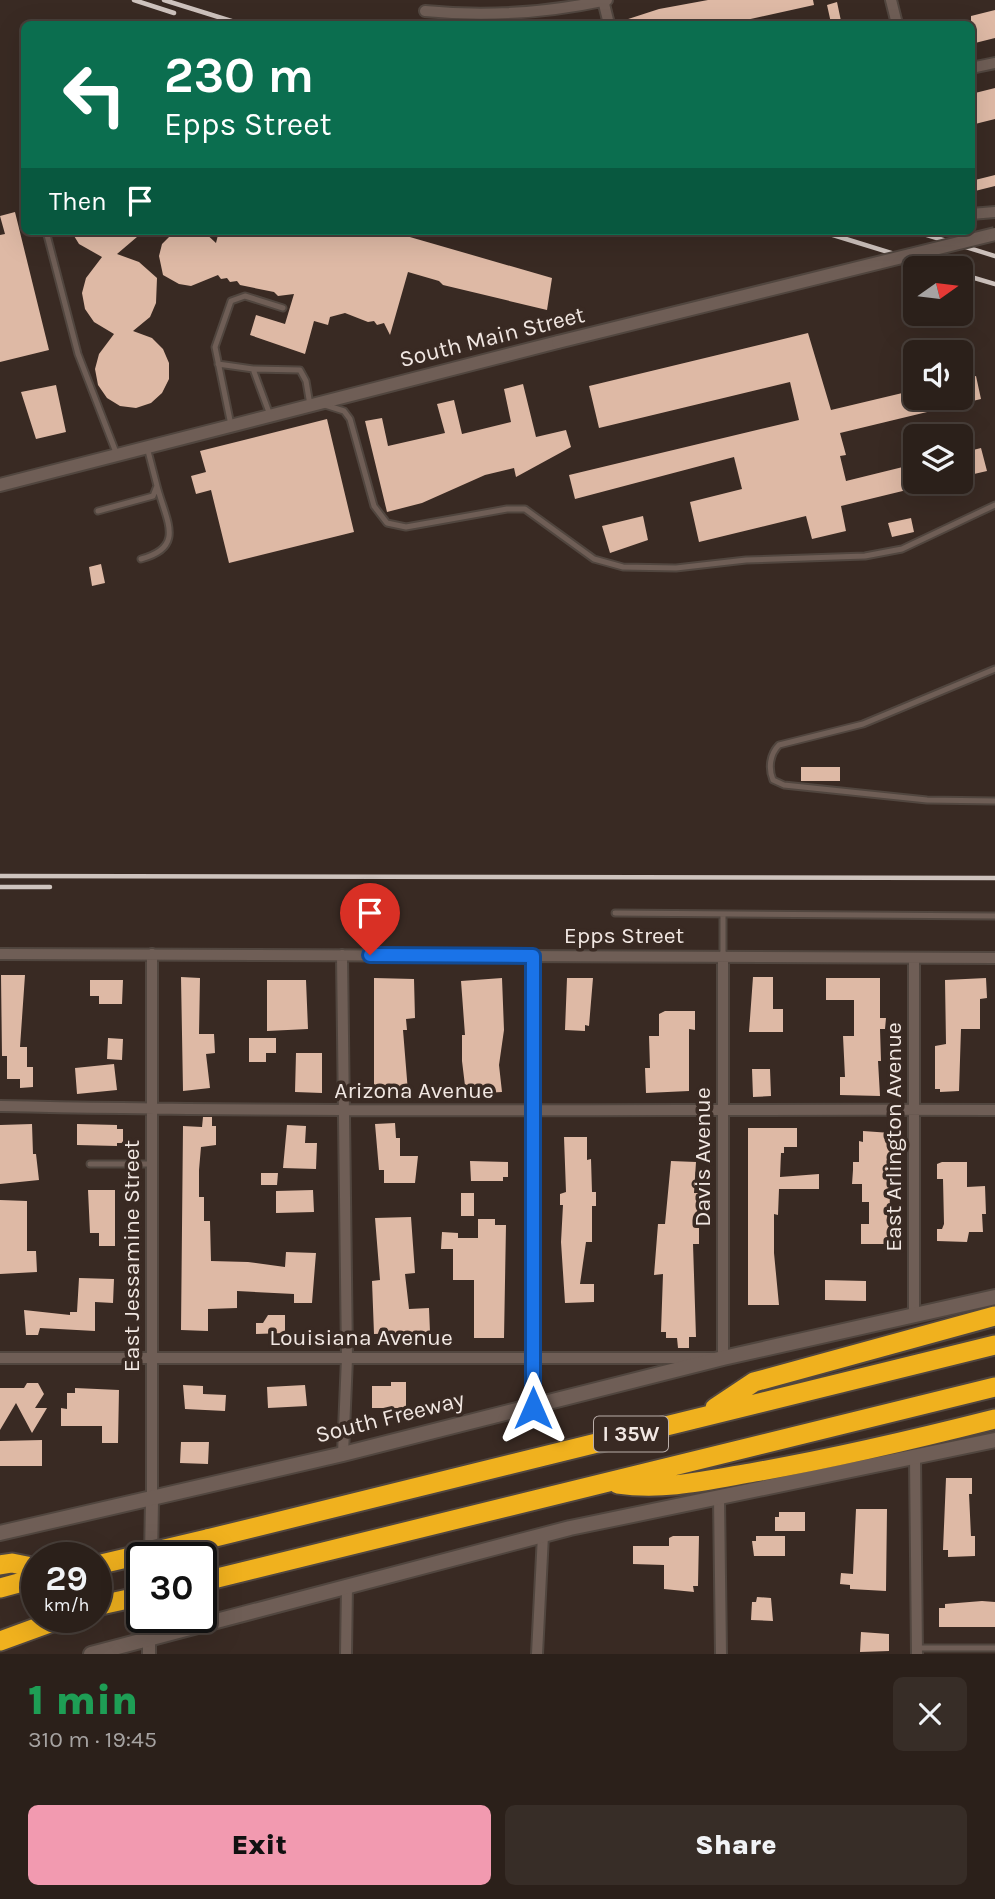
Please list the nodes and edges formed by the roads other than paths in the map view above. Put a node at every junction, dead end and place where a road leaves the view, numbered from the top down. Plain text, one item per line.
1 (605, 0) edge
2 (891, 0) edge
3 (425, 11) dead end
4 (608, 21) edge
5 (896, 21) edge
6 (995, 63) edge
7 (975, 67) edge
8 (995, 212) edge
9 (975, 214) edge
10 (995, 234) edge
11 (47, 235) edge
12 (283, 307) dead end
13 (218, 363) junction
14 (253, 369) junction
15 (315, 404) junction
16 (271, 416) junction
17 (231, 426) junction
18 (147, 447) junction
19 (117, 455) junction
20 (0, 485) edge
21 (157, 486) junction
22 (995, 505) edge
23 (98, 511) dead end
24 (141, 559) dead end
25 (995, 668) edge
26 (995, 801) edge
27 (615, 913) dead end
28 (723, 914) junction
29 (995, 916) edge
30 (0, 954) edge
31 (152, 954) junction
32 (342, 955) junction
33 (533, 956) junction
34 (723, 957) junction
35 (914, 958) junction
36 (995, 958) edge
37 (0, 1105) edge
38 (152, 1109) junction
39 (914, 1110) junction
40 (995, 1110) edge
41 (342, 1111) junction
42 (723, 1111) junction
43 (533, 1112) junction
44 (90, 1164) dead end
45 (152, 1164) junction
46 (995, 1297) edge
47 (995, 1316) edge
48 (914, 1317) junction
49 (995, 1345) edge
50 (533, 1357) junction
51 (0, 1358) edge
52 (152, 1358) junction
53 (347, 1358) junction
54 (723, 1358) junction
55 (995, 1387) edge
56 (533, 1408) junction
57 (701, 1417) junction
58 (995, 1419) edge
59 (995, 1440) edge
60 (343, 1454) junction
61 (915, 1458) junction
62 (606, 1482) junction
63 (719, 1499) junction
64 (152, 1500) junction
65 (0, 1533) edge
66 (543, 1535) junction
67 (151, 1542) edge
68 (112, 1561) edge
69 (21, 1565) edge
70 (0, 1566) edge
71 (217, 1579) edge
72 (21, 1582) edge
73 (346, 1585) junction
74 (0, 1588) edge
75 (21, 1624) edge
76 (0, 1629) edge
77 (22, 1633) edge
78 (0, 1641) edge
79 (148, 1647) edge
80 (995, 1648) edge
81 (917, 1651) edge
82 (91, 1654) edge
83 (346, 1654) edge
84 (537, 1654) edge
85 (721, 1654) edge

1 - 3 street
1 - 4 street
2 - 5 street
6 - 7 street
8 - 9 street
10 - 15 street, South Main Street, bridge
11 - 19 lane
12 - 13 lane
13 - 14 lane
13 - 17 lane
14 - 15 lane
14 - 16 lane
15 - 16 street, South Main Street
15 - 22 lane
16 - 17 street, South Main Street
17 - 18 street, South Main Street
18 - 19 street, South Main Street
18 - 21 lane
19 - 20 street, South Main Street
21 - 23 lane
21 - 24 lane
25 - 26 lane
27 - 28 lane
28 - 29 lane
28 - 34 lane
30 - 31 street, Epps Street
31 - 32 street, Epps Street
31 - 38 street, East Jessamine Street
32 - 33 street, Epps Street
32 - 41 street
33 - 34 street, Epps Street
33 - 43 street
34 - 35 street, Epps Street
34 - 42 street, Davis Avenue
35 - 36 street, Epps Street
35 - 39 street, East Arlington Avenue
37 - 38 street, Arizona Avenue
38 - 41 street, Arizona Avenue
38 - 45 street, East Jessamine Street
39 - 40 street, Arizona Avenue
39 - 42 street, Arizona Avenue
39 - 48 street, East Arlington Avenue
41 - 43 street, Arizona Avenue
41 - 53 street
42 - 43 street, Arizona Avenue
42 - 54 street, Davis Avenue
43 - 50 street
44 - 45 lane
45 - 52 street, East Jessamine Street
46 - 48 main road, South Freeway
47 - 57 highway
48 - 54 main road, South Freeway
49 - 57 highway, I 35W
50 - 53 street, Louisiana Avenue
50 - 54 street, Louisiana Avenue
50 - 56 street
51 - 52 street, Louisiana Avenue
52 - 53 street, Louisiana Avenue
52 - 64 street, East Jessamine Street
53 - 60 street
54 - 56 main road, South Freeway
55 - 62 highway, I 35W
56 - 60 main road, South Freeway
57 - 68 highway, I 35W, bridge
58 - 62 highway
59 - 61 main road
60 - 64 main road, South Freeway
61 - 63 main road
61 - 81 street
62 - 71 highway, I 35W
63 - 66 main road
63 - 85 street
64 - 65 main road, South Freeway
64 - 67 street, East Jessamine Street
66 - 73 main road
66 - 84 street
69 - 70 highway
72 - 74 highway
73 - 79 main road
73 - 83 street
75 - 76 highway
77 - 78 highway
79 - 82 main road
80 - 81 lane

